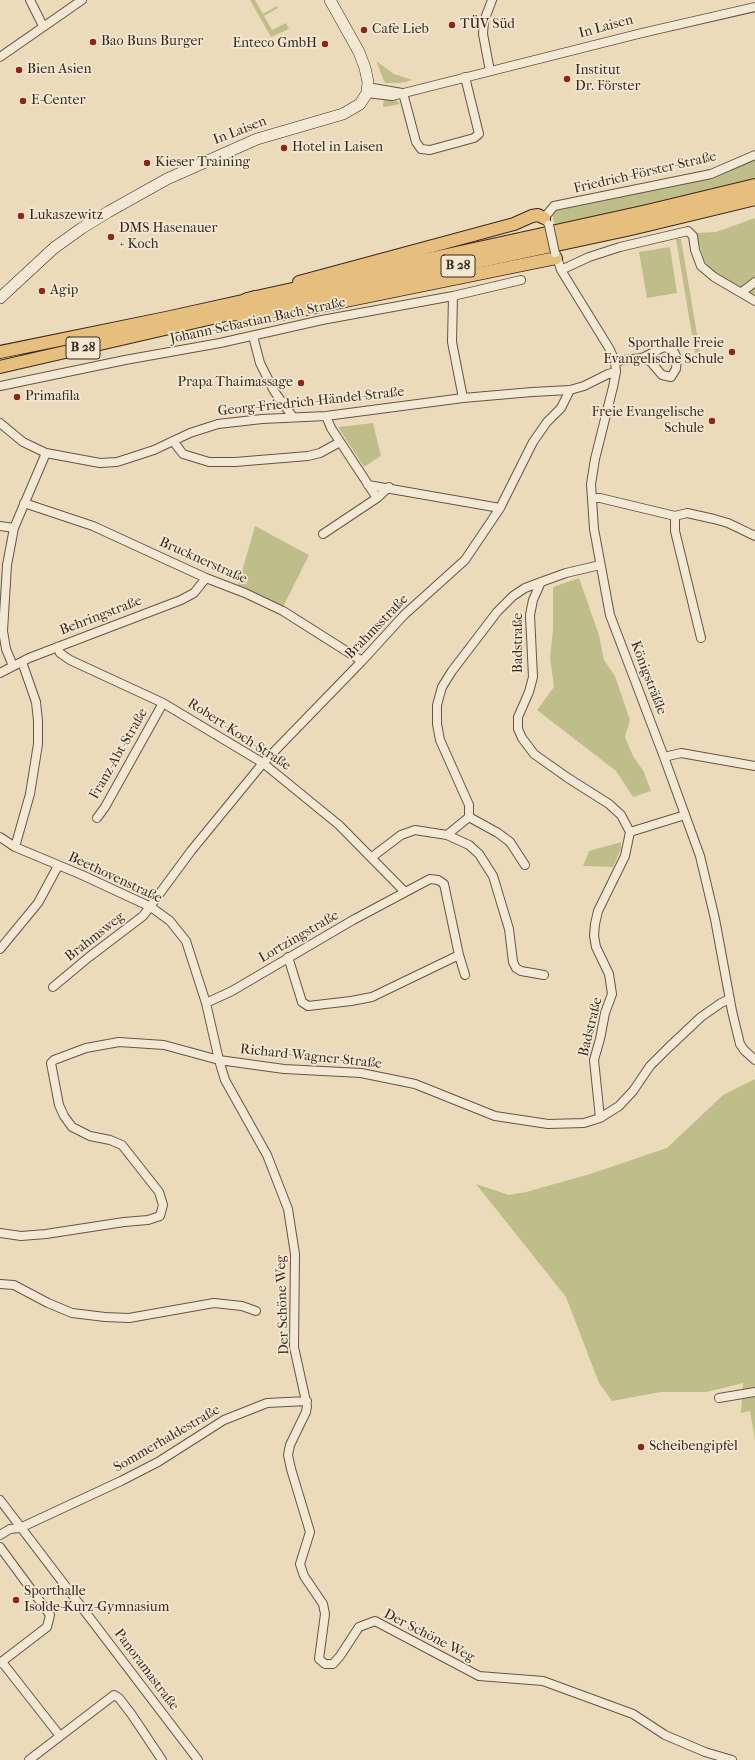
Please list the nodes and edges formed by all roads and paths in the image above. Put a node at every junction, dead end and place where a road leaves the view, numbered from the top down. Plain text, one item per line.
1 (30, 0) edge
2 (82, 0) edge
3 (330, 0) edge
4 (492, 0) edge
5 (755, 7) edge
6 (43, 26) junction
7 (0, 57) edge
8 (490, 72) junction
9 (465, 77) junction
10 (367, 90) junction
11 (403, 93) junction
12 (755, 154) edge
13 (755, 186) edge
14 (755, 198) edge
15 (546, 222) junction
16 (556, 255) junction
17 (561, 270) junction
18 (521, 280) dead end
19 (755, 282) edge
20 (742, 292) junction
21 (453, 296) junction
22 (0, 298) edge
23 (247, 300) junction
24 (755, 301) edge
25 (230, 314) junction
26 (253, 336) junction
27 (0, 350) edge
28 (642, 358) dead end
29 (615, 361) junction
30 (0, 367) edge
31 (616, 372) junction
32 (0, 386) edge
33 (570, 390) junction
34 (463, 398) junction
35 (326, 416) junction
36 (293, 417) junction
37 (0, 423) edge
38 (173, 441) junction
39 (340, 442) junction
40 (46, 453) junction
41 (368, 485) junction
42 (389, 487) junction
43 (378, 498) junction
44 (592, 498) junction
45 (24, 504) junction
46 (500, 508) junction
47 (675, 516) junction
48 (0, 526) edge
49 (14, 528) junction
50 (323, 534) dead end
51 (755, 536) edge
52 (600, 565) junction
53 (206, 578) junction
54 (541, 582) junction
55 (701, 638) dead end
56 (57, 647) junction
57 (362, 661) junction
58 (22, 662) junction
59 (13, 666) junction
60 (0, 673) edge
61 (163, 703) junction
62 (664, 757) junction
63 (263, 763) junction
64 (755, 766) edge
65 (685, 815) junction
66 (469, 817) junction
67 (97, 818) dead end
68 (630, 832) junction
69 (447, 835) junction
70 (0, 837) edge
71 (14, 847) junction
72 (372, 857) junction
73 (525, 865) dead end
74 (58, 866) junction
75 (405, 892) junction
76 (152, 907) junction
77 (0, 949) edge
78 (459, 955) junction
79 (288, 957) junction
80 (465, 975) dead end
81 (544, 975) dead end
82 (53, 987) dead end
83 (730, 999) junction
84 (206, 1003) junction
85 (219, 1060) junction
86 (755, 1060) edge
87 (600, 1118) junction
88 (0, 1234) edge
89 (0, 1284) edge
90 (256, 1311) dead end
91 (755, 1392) edge
92 (719, 1398) dead end
93 (306, 1401) junction
94 (0, 1500) edge
95 (20, 1528) junction
96 (0, 1535) edge
97 (0, 1547) edge
98 (1, 1663) edge
99 (60, 1736) junction
100 (29, 1760) edge
101 (162, 1760) edge
102 (198, 1760) edge
103 (732, 1760) edge

1 - 6 street
2 - 6 street
3 - 10 street
4 - 8 street
5 - 8 street, In Laisen
6 - 7 street
8 - 9 street, In Laisen
9 - 11 street, In Laisen
9 - 11 street
10 - 11 street, In Laisen
10 - 22 street, In Laisen
12 - 15 street, Friedrich-Förster-Straße
13 - 23 highway, B 28
14 - 25 highway, B 28
15 - 16 street, Königsträßle, bridge
15 - 23 main road
16 - 17 street, Königsträßle
16 - 25 main road
17 - 20 street
17 - 29 street, Königsträßle
18 - 21 street, Johann-Sebastian-Bach-Straße
19 - 20 street
20 - 24 street
21 - 26 street, Johann-Sebastian-Bach-Straße
21 - 34 street
23 - 27 main road, B 28
25 - 30 main road, B 28
26 - 32 street, Johann-Sebastian-Bach-Straße
26 - 36 street
28 - 29 street
29 - 31 street, Königsträßle
31 - 33 street
31 - 44 street, Königsträßle
33 - 34 street, Georg-Friedrich-Händel-Straße
33 - 46 street, Brahmsstraße
34 - 35 street, Georg-Friedrich-Händel-Straße
35 - 36 street, Georg-Friedrich-Händel-Straße
35 - 39 street
36 - 38 street, Georg-Friedrich-Händel-Straße
37 - 40 street, Georg-Friedrich-Händel-Straße
38 - 39 street
38 - 40 street, Georg-Friedrich-Händel-Straße
39 - 41 street
40 - 45 street
41 - 42 street
41 - 43 street
42 - 43 street
42 - 46 street
43 - 50 street
44 - 47 street
44 - 52 street, Königsträßle
45 - 49 street
45 - 53 street, Brucknerstraße
46 - 57 street, Brahmsstraße
47 - 51 street
47 - 55 street
48 - 49 street
49 - 59 street
52 - 54 street
52 - 62 street, Königsträßle
53 - 56 street, Behringstraße
53 - 57 street, Brucknerstraße
54 - 66 street
54 - 68 street, Badstraße
56 - 58 street, Behringstraße
56 - 61 street, Robert-Koch-Straße
57 - 63 street, Brahmsstraße
58 - 59 street, Behringstraße
58 - 71 street
59 - 60 street, Behringstraße
61 - 63 street, Robert-Koch-Straße
61 - 67 street, Franz-Abt-Straße
62 - 64 street
62 - 65 street, Königsträßle
63 - 72 street, Robert-Koch-Straße
63 - 76 street, Brahmsstraße
65 - 68 street
65 - 83 street, Königsträßle
66 - 69 street
66 - 73 street
68 - 87 street, Badstraße
69 - 72 street
69 - 81 street
70 - 71 street, Beethovenstraße
71 - 74 street, Beethovenstraße
72 - 75 street, Robert-Koch-Straße
74 - 76 street, Beethovenstraße
74 - 77 street
75 - 78 street, Lortzingstraße
75 - 79 street, Lortzingstraße
76 - 82 street, Brahmsweg
76 - 84 street, Beethovenstraße
78 - 79 street
78 - 80 street
79 - 84 street, Lortzingstraße
83 - 86 street, Königsträßle
83 - 87 street, Richard-Wagner-Straße
84 - 85 street, Beethovenstraße
85 - 87 street, Richard-Wagner-Straße
85 - 88 street, Richard-Wagner-Straße
85 - 93 street, Der Schöne Weg
89 - 90 street
91 - 92 street
93 - 95 street, Sommerhaldestraße
93 - 103 street, Der Schöne Weg
94 - 95 street, Panoramastraße
95 - 96 street, Sommerhaldestraße
95 - 102 street, Panoramastraße
97 - 98 street
98 - 99 street
99 - 100 street
99 - 101 street

